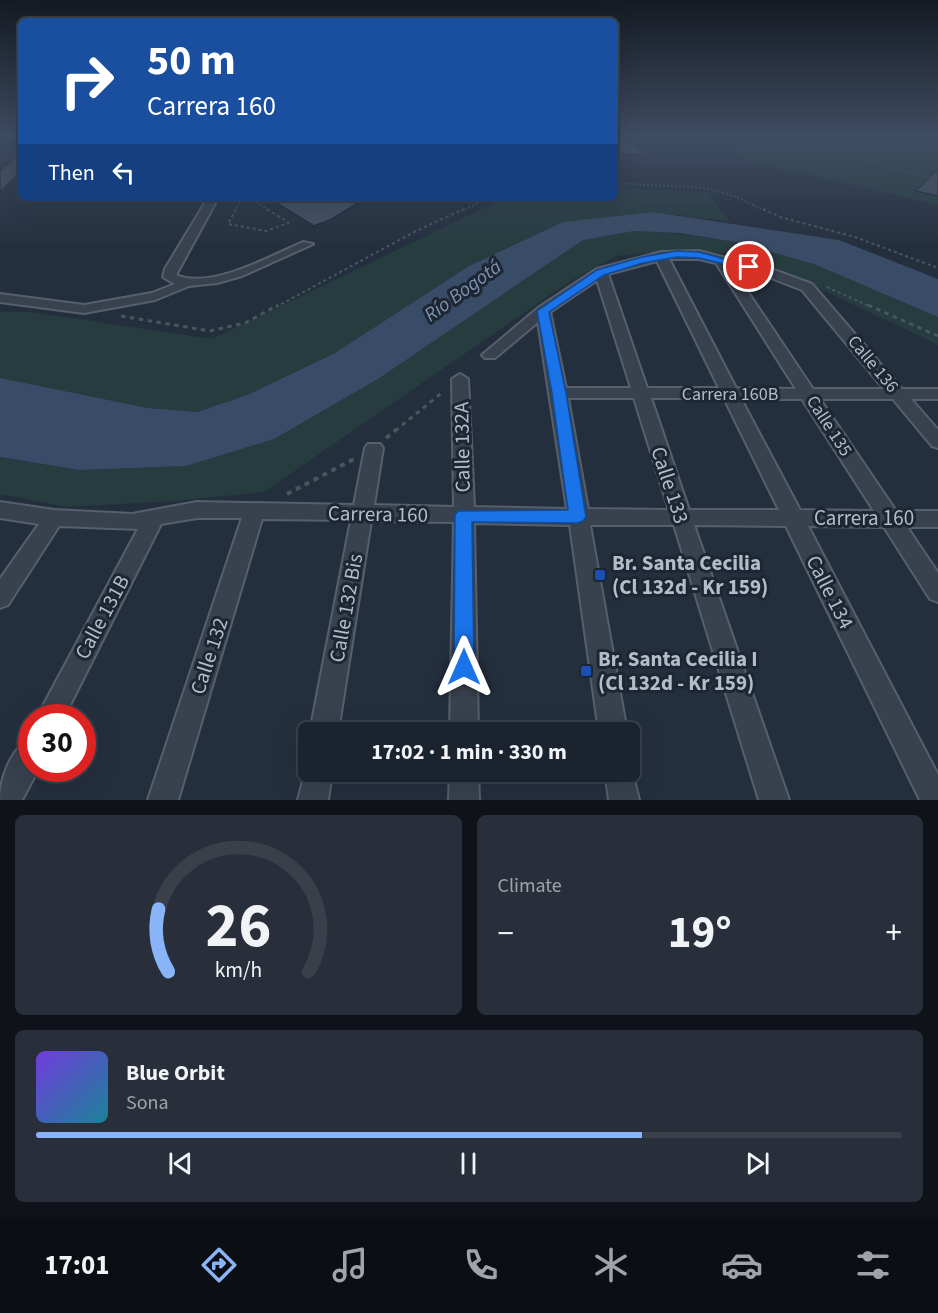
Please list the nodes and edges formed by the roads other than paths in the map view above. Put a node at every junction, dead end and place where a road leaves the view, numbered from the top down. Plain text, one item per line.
1 (211, 201) edge
2 (307, 244) dead end
3 (661, 256) junction
4 (720, 260) junction
5 (601, 272) junction
6 (184, 285) junction
7 (0, 298) edge
8 (543, 311) junction
9 (490, 356) dead end
10 (460, 379) dead end
11 (559, 393) junction
12 (640, 393) junction
13 (730, 393) junction
14 (807, 394) junction
15 (898, 394) junction
16 (938, 394) edge
17 (938, 442) edge
18 (374, 448) dead end
19 (0, 510) edge
20 (254, 512) junction
21 (362, 514) junction
22 (464, 515) junction
23 (577, 517) junction
24 (681, 517) junction
25 (54, 518) junction
26 (154, 518) junction
27 (793, 518) junction
28 (890, 518) junction
29 (938, 519) edge
30 (938, 592) edge
31 (0, 598) edge
32 (57, 704) edge
33 (326, 722) edge
34 (464, 722) edge
35 (611, 722) edge
36 (18, 778) edge
37 (316, 782) edge
38 (464, 782) edge
39 (621, 782) edge
40 (6, 800) edge
41 (163, 800) edge
42 (312, 800) edge
43 (464, 800) edge
44 (624, 800) edge
45 (774, 800) edge
46 (935, 800) edge

1 - 6 street
2 - 6 street
3 - 4 street
3 - 5 street
3 - 13 street, Calle 134
4 - 14 street, Calle 135
4 - 15 street, Calle 136
5 - 8 street
5 - 12 street, Calle 133
6 - 7 street
8 - 9 street
8 - 11 street
10 - 22 street, Calle 132A
11 - 12 street, Carrera 160B
11 - 23 street
12 - 13 street, Carrera 160B
12 - 24 street, Calle 133
13 - 14 street, Carrera 160B
13 - 27 street, Calle 134
14 - 15 street, Carrera 160B
14 - 28 street, Calle 135
15 - 16 street, Carrera 160B
15 - 17 street, Calle 136
18 - 21 street, Calle 132 Bis
19 - 25 street, Carrera 160
20 - 21 street, Carrera 160
20 - 26 street, Carrera 160
20 - 41 street, Calle 132
21 - 22 street, Carrera 160
21 - 33 street, Calle 132 Bis
22 - 23 street, Carrera 160
22 - 34 street, Calle 132A
23 - 24 street, Carrera 160
23 - 35 street
24 - 27 street, Carrera 160
24 - 45 street, Calle 133
25 - 26 street, Carrera 160
25 - 31 street
26 - 32 street, Calle 131B
27 - 28 street, Carrera 160
27 - 46 street, Calle 134
28 - 29 street, Carrera 160
28 - 30 street, Calle 135
36 - 40 street
37 - 42 street
38 - 43 street
39 - 44 street

